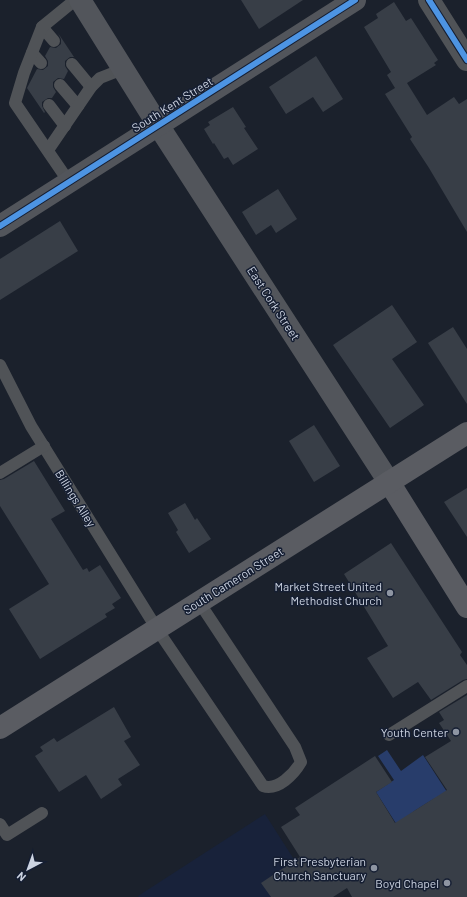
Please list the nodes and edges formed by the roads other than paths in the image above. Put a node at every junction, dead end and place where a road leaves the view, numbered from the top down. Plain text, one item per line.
1 (75, 0) edge
2 (80, 0) edge
3 (355, 0) edge
4 (429, 0) edge
5 (42, 27) junction
6 (54, 41) dead end
7 (32, 53) junction
8 (467, 60) edge
9 (41, 63) dead end
10 (72, 64) dead end
11 (123, 69) junction
12 (60, 85) dead end
13 (91, 87) junction
14 (49, 105) dead end
15 (78, 106) junction
16 (158, 125) junction
17 (65, 126) junction
18 (48, 150) junction
19 (69, 182) junction
20 (0, 226) edge
21 (0, 365) edge
22 (467, 433) edge
23 (44, 446) junction
24 (0, 473) edge
25 (389, 482) junction
26 (199, 602) junction
27 (467, 607) edge
28 (157, 628) junction
29 (467, 686) edge
30 (0, 728) edge
31 (389, 735) dead end
32 (42, 813) dead end
33 (0, 824) edge

1 - 5 lane
2 - 11 main road, East Cork Street
3 - 16 main road, South Kent Street
4 - 8 street
5 - 6 lane
5 - 7 lane
7 - 9 lane
7 - 18 lane
10 - 13 lane
11 - 13 lane
11 - 16 main road, East Cork Street
12 - 15 lane
13 - 15 lane
14 - 17 lane
15 - 17 lane
16 - 19 main road, South Kent Street
16 - 25 main road, East Cork Street
17 - 18 lane
18 - 19 lane
19 - 20 main road, South Kent Street
21 - 23 lane, Billings Alley
22 - 25 main road, South Cameron Street
23 - 24 lane
23 - 28 lane, Billings Alley
25 - 26 main road, South Cameron Street
25 - 27 main road, East Cork Street
26 - 28 main road, South Cameron Street
26 - 28 lane, Billings Alley
28 - 30 main road, South Cameron Street
29 - 31 lane
32 - 33 lane

